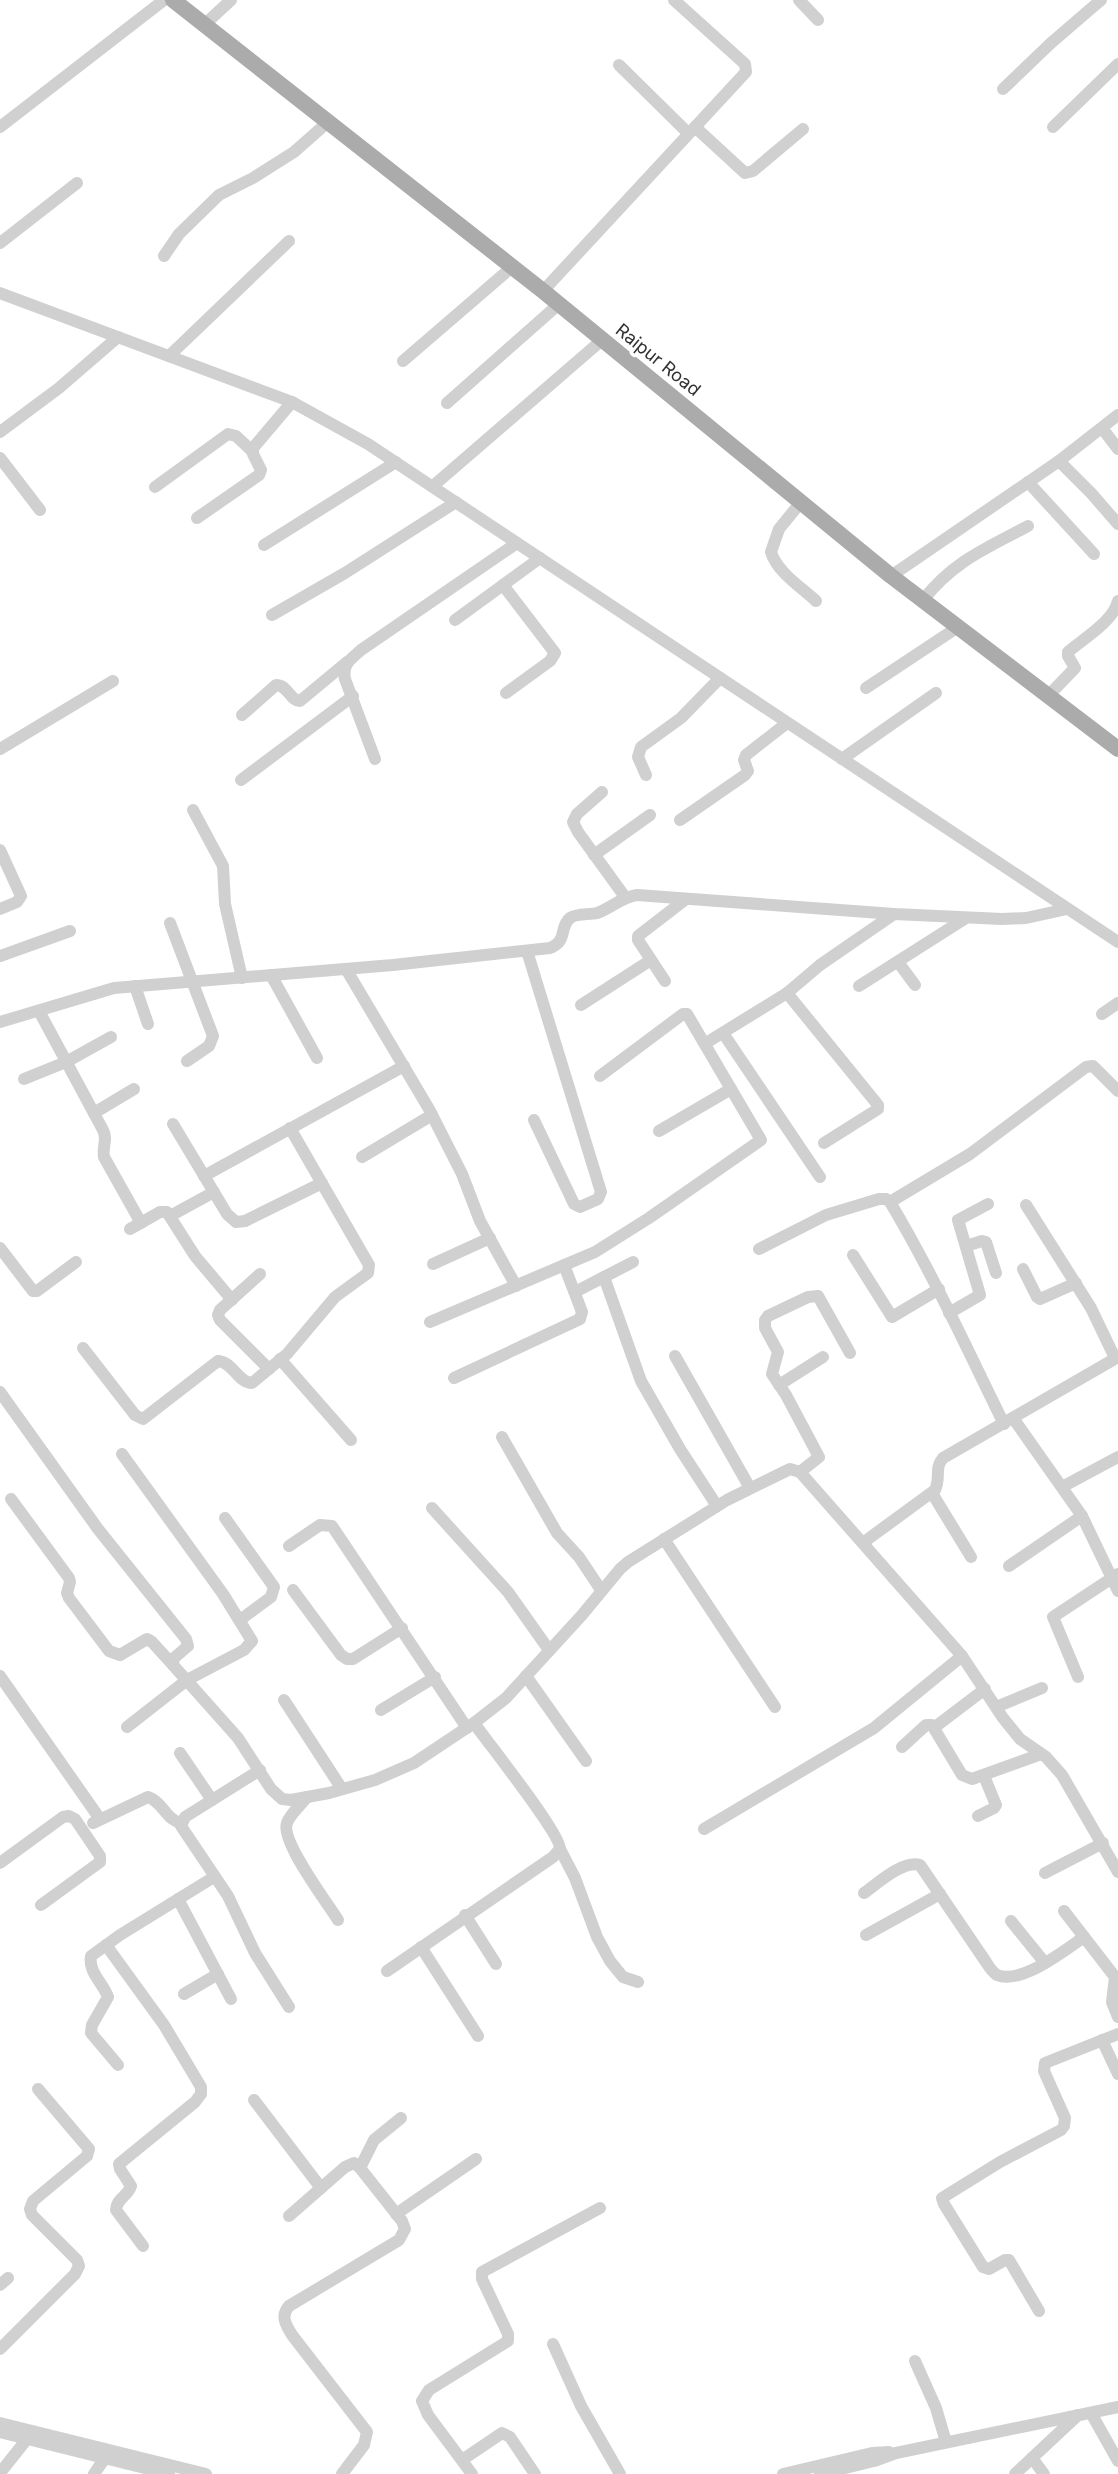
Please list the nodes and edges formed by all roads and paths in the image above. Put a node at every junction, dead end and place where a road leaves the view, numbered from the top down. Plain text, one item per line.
1 (164, 0) edge
2 (173, 0) edge
3 (231, 0) edge
4 (799, 0) edge
5 (1101, 0) edge
6 (676, 1) edge
7 (818, 20) dead end
8 (204, 24) junction
9 (1118, 64) edge
10 (619, 65) dead end
11 (1003, 89) dead end
12 (328, 122) junction
13 (1053, 127) dead end
14 (0, 128) edge
15 (803, 129) dead end
16 (692, 130) junction
17 (77, 183) dead end
18 (289, 241) dead end
19 (0, 243) edge
20 (164, 256) dead end
21 (512, 267) junction
22 (543, 291) junction
23 (0, 293) edge
24 (559, 304) junction
25 (118, 337) junction
26 (602, 340) junction
27 (169, 356) junction
28 (403, 360) dead end
29 (292, 402) junction
30 (447, 403) dead end
31 (1118, 415) edge
32 (1102, 428) junction
33 (0, 432) edge
34 (1118, 449) edge
35 (253, 452) junction
36 (0, 458) edge
37 (1059, 461) junction
38 (396, 462) junction
39 (1028, 482) junction
40 (433, 486) junction
41 (155, 487) dead end
42 (456, 502) junction
43 (801, 502) junction
44 (40, 510) dead end
45 (197, 519) dead end
46 (1118, 524) edge
47 (1028, 526) dead end
48 (517, 543) junction
49 (264, 545) dead end
50 (1094, 554) dead end
51 (540, 558) junction
52 (891, 576) junction
53 (503, 585) junction
54 (923, 600) junction
55 (816, 601) dead end
56 (1118, 601) edge
57 (272, 615) dead end
58 (455, 620) dead end
59 (958, 627) junction
60 (348, 662) junction
61 (720, 678) junction
62 (113, 681) dead end
63 (866, 688) dead end
64 (506, 693) dead end
65 (936, 693) dead end
66 (353, 696) junction
67 (1048, 696) junction
68 (242, 715) dead end
69 (787, 723) junction
70 (0, 749) edge
71 (1118, 749) edge
72 (375, 759) dead end
73 (842, 759) junction
74 (646, 775) dead end
75 (241, 780) dead end
76 (602, 792) dead end
77 (193, 810) dead end
78 (650, 815) dead end
79 (680, 820) dead end
80 (0, 850) edge
81 (594, 855) junction
82 (625, 897) junction
83 (686, 899) junction
84 (0, 909) edge
85 (1067, 909) junction
86 (894, 914) junction
87 (966, 918) junction
88 (170, 923) dead end
89 (69, 931) dead end
90 (1118, 942) edge
91 (527, 951) junction
92 (0, 956) edge
93 (651, 960) junction
94 (898, 961) junction
95 (346, 969) junction
96 (271, 975) junction
97 (242, 978) junction
98 (192, 981) junction
99 (665, 981) dead end
100 (915, 985) dead end
101 (135, 986) junction
102 (859, 986) dead end
103 (786, 993) junction
104 (1118, 1003) edge
105 (581, 1005) dead end
106 (39, 1011) junction
107 (1102, 1014) dead end
108 (0, 1022) edge
109 (148, 1024) dead end
110 (723, 1033) junction
111 (111, 1038) dead end
112 (706, 1044) junction
113 (317, 1058) dead end
114 (187, 1061) dead end
115 (65, 1062) junction
116 (404, 1066) junction
117 (600, 1076) dead end
118 (24, 1079) dead end
119 (731, 1089) junction
120 (134, 1090) dead end
121 (1118, 1091) edge
122 (94, 1113) junction
123 (432, 1115) junction
124 (534, 1120) dead end
125 (173, 1124) dead end
126 (290, 1128) junction
127 (659, 1131) dead end
128 (824, 1143) dead end
129 (362, 1157) dead end
130 (204, 1176) junction
131 (820, 1177) dead end
132 (322, 1184) junction
133 (214, 1192) junction
134 (890, 1202) junction
135 (988, 1204) dead end
136 (1026, 1205) dead end
137 (170, 1216) junction
138 (489, 1238) junction
139 (966, 1246) junction
140 (0, 1248) edge
141 (759, 1249) dead end
142 (853, 1255) dead end
143 (76, 1262) dead end
144 (632, 1262) dead end
145 (433, 1264) dead end
146 (564, 1265) junction
147 (1023, 1269) dead end
148 (996, 1273) dead end
149 (260, 1275) dead end
150 (604, 1277) junction
151 (1076, 1283) junction
152 (516, 1286) junction
153 (939, 1289) junction
154 (575, 1292) junction
155 (232, 1300) junction
156 (949, 1313) junction
157 (430, 1321) dead end
158 (83, 1348) dead end
159 (849, 1353) dead end
160 (675, 1356) dead end
161 (823, 1357) dead end
162 (1117, 1357) edge
163 (280, 1359) junction
164 (269, 1369) junction
165 (454, 1378) dead end
166 (779, 1385) junction
167 (0, 1392) edge
168 (1008, 1421) junction
169 (502, 1437) dead end
170 (351, 1440) dead end
171 (122, 1454) dead end
172 (1118, 1457) edge
173 (800, 1472) junction
174 (1062, 1487) junction
175 (750, 1488) junction
176 (932, 1493) junction
177 (11, 1499) dead end
178 (717, 1506) junction
179 (432, 1508) dead end
180 (1082, 1516) junction
181 (225, 1518) dead end
182 (664, 1539) junction
183 (864, 1542) junction
184 (289, 1546) dead end
185 (971, 1557) dead end
186 (1009, 1566) dead end
187 (1115, 1576) edge
188 (293, 1590) dead end
189 (601, 1590) junction
190 (1118, 1591) edge
191 (240, 1620) junction
192 (402, 1628) junction
193 (550, 1650) junction
194 (962, 1656) junction
195 (173, 1665) junction
196 (0, 1676) edge
197 (527, 1676) junction
198 (435, 1677) junction
199 (1078, 1677) dead end
200 (187, 1680) junction
201 (1042, 1688) dead end
202 (985, 1689) junction
203 (285, 1700) dead end
204 (775, 1707) dead end
205 (996, 1707) junction
206 (381, 1710) dead end
207 (471, 1725) junction
208 (128, 1727) dead end
209 (934, 1727) junction
210 (902, 1747) dead end
211 (180, 1753) dead end
212 (1041, 1754) junction
213 (586, 1761) dead end
214 (260, 1770) junction
215 (984, 1776) junction
216 (341, 1790) junction
217 (307, 1797) junction
218 (212, 1800) junction
219 (978, 1816) dead end
220 (100, 1819) junction
221 (181, 1823) junction
222 (82, 1828) junction
223 (704, 1829) dead end
224 (1103, 1843) junction
225 (560, 1849) junction
226 (0, 1863) edge
227 (1118, 1871) edge
228 (1045, 1873) dead end
229 (214, 1877) junction
230 (864, 1893) dead end
231 (940, 1894) junction
232 (178, 1899) junction
233 (41, 1905) dead end
234 (1064, 1911) dead end
235 (465, 1915) junction
236 (338, 1920) dead end
237 (1011, 1921) dead end
238 (866, 1935) dead end
239 (1084, 1937) junction
240 (106, 1945) junction
241 (421, 1947) junction
242 (1045, 1963) junction
243 (496, 1964) dead end
244 (387, 1971) dead end
245 (218, 1974) junction
246 (638, 1982) dead end
247 (184, 1994) dead end
248 (231, 1999) dead end
249 (289, 2007) dead end
250 (1118, 2017) edge
251 (1118, 2034) edge
252 (478, 2036) dead end
253 (1102, 2040) junction
254 (118, 2065) dead end
255 (1118, 2074) edge
256 (38, 2089) dead end
257 (254, 2100) dead end
258 (401, 2118) dead end
259 (476, 2159) dead end
260 (360, 2168) junction
261 (321, 2188) junction
262 (600, 2208) dead end
263 (396, 2214) junction
264 (289, 2216) dead end
265 (143, 2246) dead end
266 (1039, 2311) dead end
267 (553, 2344) dead end
268 (0, 2349) edge
269 (915, 2361) dead end
270 (1118, 2407) edge
271 (1085, 2414) junction
272 (0, 2423) edge
273 (0, 2432) edge
274 (31, 2435) junction
275 (946, 2442) junction
276 (896, 2453) junction
277 (105, 2458) junction
278 (1032, 2458) junction
279 (461, 2459) junction
280 (1118, 2461) edge
281 (185, 2472) edge
282 (0, 2473) edge
283 (94, 2474) edge
284 (169, 2474) edge
285 (206, 2474) edge
286 (342, 2474) edge
287 (472, 2474) edge
288 (535, 2474) edge
289 (620, 2474) edge
290 (783, 2474) edge
291 (820, 2474) edge
292 (1015, 2474) edge
293 (1044, 2474) edge

1 - 14 street
2 - 8 main road, Raipur Road
3 - 8 street
4 - 7 street
5 - 11 street
6 - 16 street
8 - 12 main road, Raipur Road
9 - 13 street
10 - 16 street
12 - 20 street
12 - 21 main road, Raipur Road
15 - 16 street
16 - 22 street
17 - 19 street
18 - 27 street
21 - 22 main road, Raipur Road
21 - 28 street
22 - 24 main road, Raipur Road
23 - 25 street
24 - 26 main road, Raipur Road
24 - 30 street
25 - 27 street
25 - 33 street
26 - 40 street
26 - 43 main road, Raipur Road
27 - 29 street
29 - 35 street
29 - 38 street
31 - 32 street
32 - 34 street
32 - 37 street
35 - 41 street
35 - 45 street
36 - 44 street
37 - 39 street
37 - 46 street
38 - 40 street
38 - 49 street
39 - 50 street
39 - 52 street
40 - 42 street
42 - 48 street
42 - 57 street
43 - 52 main road, Raipur Road
43 - 55 street
47 - 54 street
48 - 51 street
48 - 60 street
51 - 53 street
51 - 61 street
52 - 54 main road, Raipur Road
53 - 58 street
53 - 64 street
54 - 59 main road, Raipur Road
56 - 67 street
59 - 63 street
59 - 67 main road, Raipur Road
60 - 66 street
60 - 68 street
61 - 69 street
61 - 74 street
62 - 70 street
65 - 73 street
66 - 72 street
66 - 75 street
67 - 71 main road, Raipur Road
69 - 73 street
69 - 79 street
73 - 85 street
76 - 81 street
77 - 97 street
78 - 81 street
80 - 84 street
81 - 82 street
82 - 83 street
82 - 91 street
83 - 86 street
83 - 93 street
85 - 87 street
85 - 90 street
86 - 87 street
86 - 103 street
87 - 94 street
88 - 98 street
89 - 92 street
91 - 95 street
91 - 124 street
93 - 99 street
93 - 105 street
94 - 100 street
94 - 102 street
95 - 96 street
95 - 116 street
96 - 97 street
96 - 113 street
97 - 98 street
98 - 101 street
98 - 114 street
101 - 106 street
101 - 109 street
103 - 110 street
103 - 128 street
104 - 107 street
106 - 108 street
106 - 115 street
110 - 112 street
110 - 131 street
111 - 115 street
112 - 117 street
112 - 119 street
115 - 118 street
115 - 122 street
116 - 123 street
116 - 126 street
119 - 127 street
119 - 146 street
120 - 122 street
121 - 134 street
122 - 137 street
123 - 129 street
123 - 138 street
125 - 130 street
126 - 130 street
126 - 132 street
130 - 133 street
132 - 133 street
132 - 163 street
133 - 137 street
134 - 141 street
134 - 153 street
135 - 139 street
136 - 151 street
137 - 155 street
138 - 145 street
138 - 152 street
139 - 148 street
139 - 156 street
140 - 143 street
142 - 153 street
144 - 150 street
146 - 152 street
146 - 154 street
147 - 151 street
149 - 155 street
150 - 154 street
150 - 178 street
151 - 162 street
152 - 157 street
153 - 156 street
154 - 165 street
155 - 164 street
156 - 168 street
158 - 164 street
159 - 166 street
160 - 175 street
161 - 166 street
162 - 168 street
163 - 164 street
163 - 170 street
166 - 173 street
167 - 195 street
168 - 174 street
168 - 176 street
169 - 189 street
171 - 191 street
172 - 174 street
173 - 175 street
173 - 183 street
174 - 180 street
175 - 178 street
176 - 183 street
176 - 185 street
177 - 195 street
178 - 182 street
179 - 193 street
180 - 186 street
180 - 187 street
181 - 191 street
182 - 189 street
182 - 204 street
183 - 194 street
184 - 192 street
187 - 190 street
187 - 199 street
188 - 192 street
189 - 193 street
191 - 200 street
192 - 198 street
193 - 197 street
194 - 202 street
194 - 223 street
195 - 200 street
196 - 220 street
197 - 207 street
197 - 213 street
198 - 206 street
198 - 207 street
200 - 208 street
200 - 214 street
201 - 205 street
202 - 205 street
202 - 209 street
203 - 216 street
205 - 212 street
207 - 216 street
207 - 225 street
209 - 210 street
209 - 215 street
211 - 218 street
212 - 215 street
212 - 224 street
214 - 217 street
214 - 218 street
215 - 219 street
216 - 217 street
217 - 236 street
218 - 221 street
220 - 221 street
220 - 222 street
221 - 229 street
222 - 226 street
222 - 233 street
224 - 227 street
224 - 228 street
225 - 235 street
225 - 246 street
229 - 232 street
229 - 249 street
230 - 231 street
231 - 238 street
231 - 242 street
232 - 240 street
232 - 245 street
234 - 239 street
235 - 241 street
235 - 243 street
237 - 242 street
239 - 242 street
239 - 250 street
240 - 254 street
240 - 265 street
241 - 244 street
241 - 252 street
245 - 247 street
245 - 248 street
251 - 253 street
253 - 255 street
253 - 266 street
256 - 268 street
257 - 261 street
258 - 260 street
259 - 263 street
260 - 261 street
260 - 263 street
261 - 264 street
262 - 279 street
263 - 286 street
267 - 289 street
269 - 275 street
270 - 271 street
271 - 275 street
271 - 278 street
271 - 280 street
272 - 274 street
273 - 274 street
274 - 277 street
274 - 281 street
274 - 282 street
275 - 276 street
276 - 290 street
276 - 291 street
277 - 283 street
277 - 284 street
278 - 292 street
278 - 293 street
279 - 287 street
279 - 288 street
281 - 285 street

